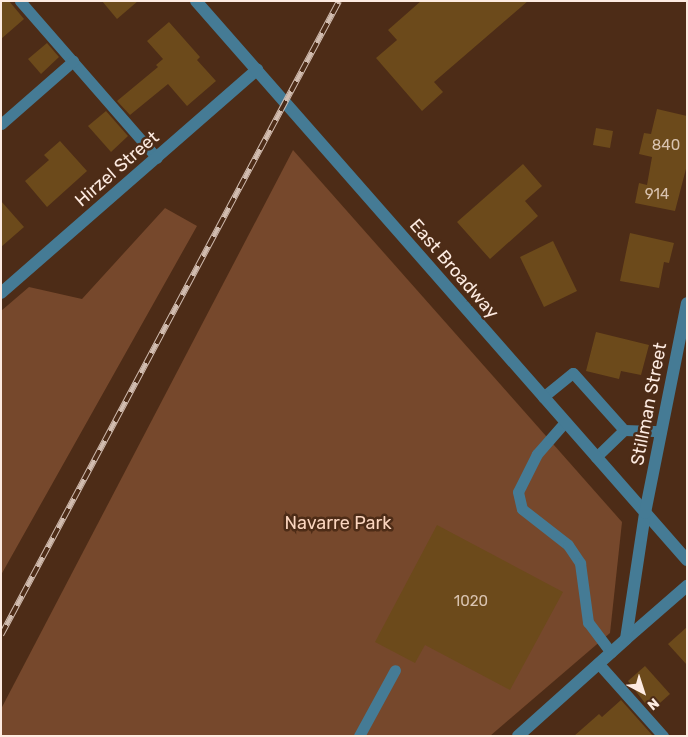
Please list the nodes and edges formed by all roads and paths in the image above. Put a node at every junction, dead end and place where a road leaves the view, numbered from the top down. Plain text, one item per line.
1 (20, 1) edge
2 (196, 1) edge
3 (73, 62) junction
4 (257, 70) junction
5 (1, 124) edge
6 (157, 158) junction
7 (1, 293) edge
8 (687, 303) edge
9 (543, 396) junction
10 (565, 422) junction
11 (624, 430) junction
12 (661, 431) junction
13 (596, 457) junction
14 (645, 513) junction
15 (687, 560) edge
16 (687, 586) edge
17 (626, 639) junction
18 (611, 652) junction
19 (598, 663) junction
20 (395, 670) dead end
21 (359, 736) edge
22 (518, 736) edge
23 (663, 736) edge

1 - 3 lane
2 - 4 street, East Broadway
3 - 5 lane
3 - 6 lane
4 - 6 street, Hirzel Street
4 - 9 street, East Broadway
6 - 7 street, Hirzel Street
8 - 12 street, Stillman Street
9 - 10 street, East Broadway
9 - 11 lane
10 - 13 street, East Broadway
10 - 18 lane
11 - 12 lane
11 - 13 lane
12 - 14 street, Stillman Street
13 - 14 street, East Broadway
14 - 15 street, East Broadway
14 - 17 street, Stillman Street
16 - 17 street
17 - 18 street
18 - 19 street
19 - 22 street
19 - 23 lane
20 - 21 lane

